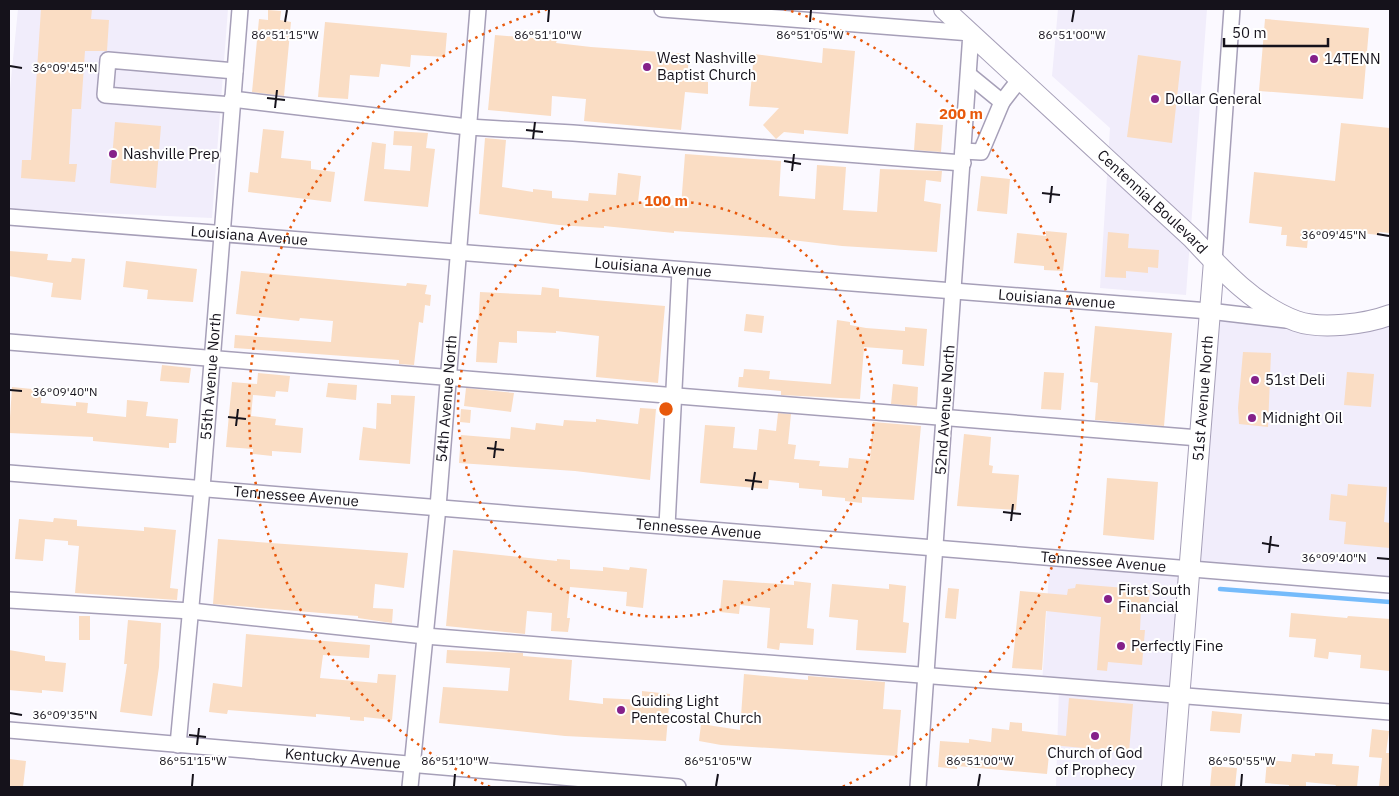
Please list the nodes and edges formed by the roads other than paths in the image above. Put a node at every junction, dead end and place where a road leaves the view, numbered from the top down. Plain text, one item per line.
1 (240, 9) edge
2 (478, 9) edge
3 (662, 9) edge
4 (944, 9) edge
5 (1232, 9) edge
6 (777, 13) edge
7 (971, 33) junction
8 (235, 71) junction
9 (969, 75) junction
10 (1019, 80) junction
11 (232, 102) junction
12 (1002, 102) junction
13 (468, 127) junction
14 (963, 157) junction
15 (9, 217) edge
16 (222, 232) junction
17 (458, 252) junction
18 (1214, 262) junction
19 (680, 271) junction
20 (953, 292) junction
21 (1209, 311) junction
22 (1390, 315) edge
23 (1298, 321) junction
24 (1381, 322) edge
25 (9, 342) edge
26 (212, 358) junction
27 (449, 377) junction
28 (674, 396) junction
29 (944, 418) junction
30 (1199, 438) junction
31 (9, 473) edge
32 (202, 488) junction
33 (438, 507) junction
34 (667, 526) junction
35 (935, 547) junction
36 (1188, 567) junction
37 (1390, 585) edge
38 (9, 600) edge
39 (191, 611) junction
40 (425, 636) junction
41 (926, 677) junction
42 (1180, 694) junction
43 (1390, 712) edge
44 (9, 730) edge
45 (178, 745) junction
46 (411, 765) junction
47 (410, 787) edge
48 (678, 787) edge
49 (918, 787) edge
50 (1172, 787) edge

1 - 8 street, 55th Avenue North
2 - 13 street, 54th Avenue North
3 - 6 street
4 - 7 main road, Centennial Boulevard
5 - 18 street, 51st Avenue North
6 - 7 street
7 - 9 street, 52nd Avenue North
7 - 10 main road, Centennial Boulevard
8 - 11 street, 55th Avenue North
8 - 11 street
9 - 12 street
9 - 14 street, 52nd Avenue North
10 - 12 street
10 - 18 main road, Centennial Boulevard
11 - 13 street
11 - 16 street, 55th Avenue North
12 - 14 street
13 - 14 street
13 - 17 street, 54th Avenue North
14 - 20 street, 52nd Avenue North
15 - 16 street, Louisiana Avenue
16 - 17 street, Louisiana Avenue
16 - 26 street, 55th Avenue North
17 - 19 street, Louisiana Avenue
17 - 27 street, 54th Avenue North
18 - 21 main road, 51st Avenue North
18 - 23 main road, Centennial Boulevard
19 - 20 street, Louisiana Avenue
19 - 28 street
20 - 21 street, Louisiana Avenue
20 - 29 street, 52nd Avenue North
21 - 23 street, Louisiana Avenue
21 - 30 main road, 51st Avenue North
22 - 24 main road, Centennial Boulevard
23 - 24 main road, Centennial Boulevard
25 - 26 street
26 - 27 street
26 - 32 street, 55th Avenue North
27 - 28 street
27 - 33 street, 54th Avenue North
28 - 29 street
28 - 34 street
29 - 30 street
29 - 35 street, 52nd Avenue North
30 - 36 main road, 51st Avenue North
31 - 32 street, Tennessee Avenue
32 - 33 street, Tennessee Avenue
32 - 39 street, 55th Avenue North
33 - 34 street, Tennessee Avenue
33 - 40 street, 54th Avenue North
34 - 35 street, Tennessee Avenue
35 - 36 street, Tennessee Avenue
35 - 41 street, 52nd Avenue North
36 - 37 street, Tennessee Avenue
36 - 42 main road, 51st Avenue North
38 - 39 street
39 - 40 street
39 - 45 street, 55th Avenue North
40 - 41 street
40 - 46 street, 54th Avenue North
41 - 42 street
41 - 49 street, 52nd Avenue North
42 - 43 street
42 - 50 main road, 51st Avenue North
44 - 45 street, Kentucky Avenue
45 - 46 street, Kentucky Avenue
46 - 47 street, 54th Avenue North
46 - 48 street, Kentucky Avenue

